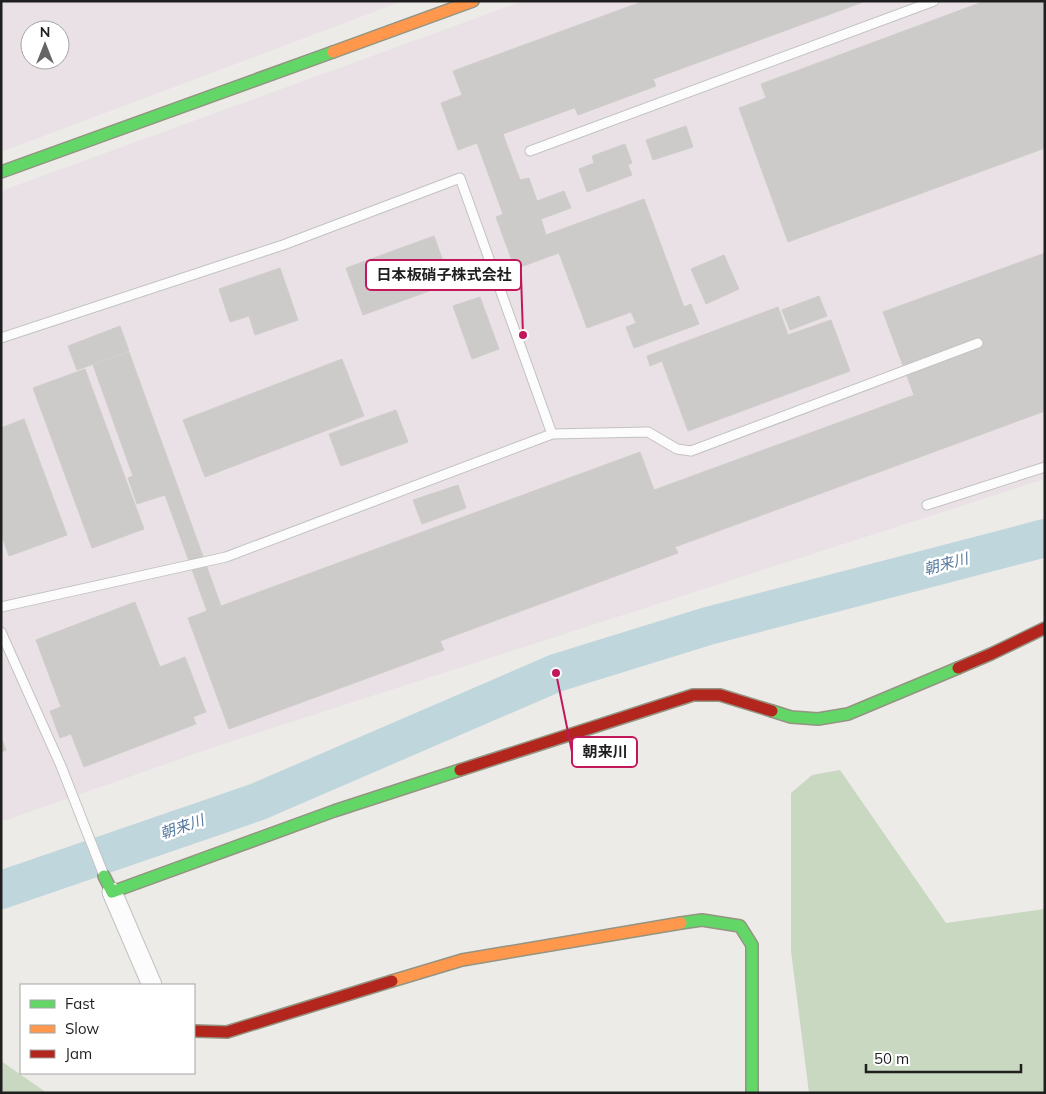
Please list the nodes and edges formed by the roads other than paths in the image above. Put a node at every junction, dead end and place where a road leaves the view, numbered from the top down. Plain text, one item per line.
1 (473, 1) edge
2 (934, 1) edge
3 (530, 152) dead end
4 (1, 172) edge
5 (1, 338) edge
6 (978, 343) dead end
7 (552, 434) junction
8 (1045, 467) edge
9 (927, 506) dead end
10 (1, 607) edge
11 (1045, 628) edge
12 (1, 632) edge
13 (108, 884) junction
14 (152, 984) edge
15 (195, 1031) edge
16 (752, 1093) edge

1 - 4 street
2 - 3 lane
5 - 7 lane
6 - 7 lane
7 - 10 lane
8 - 9 lane
11 - 13 street
12 - 13 lane
13 - 14 street
15 - 16 street

